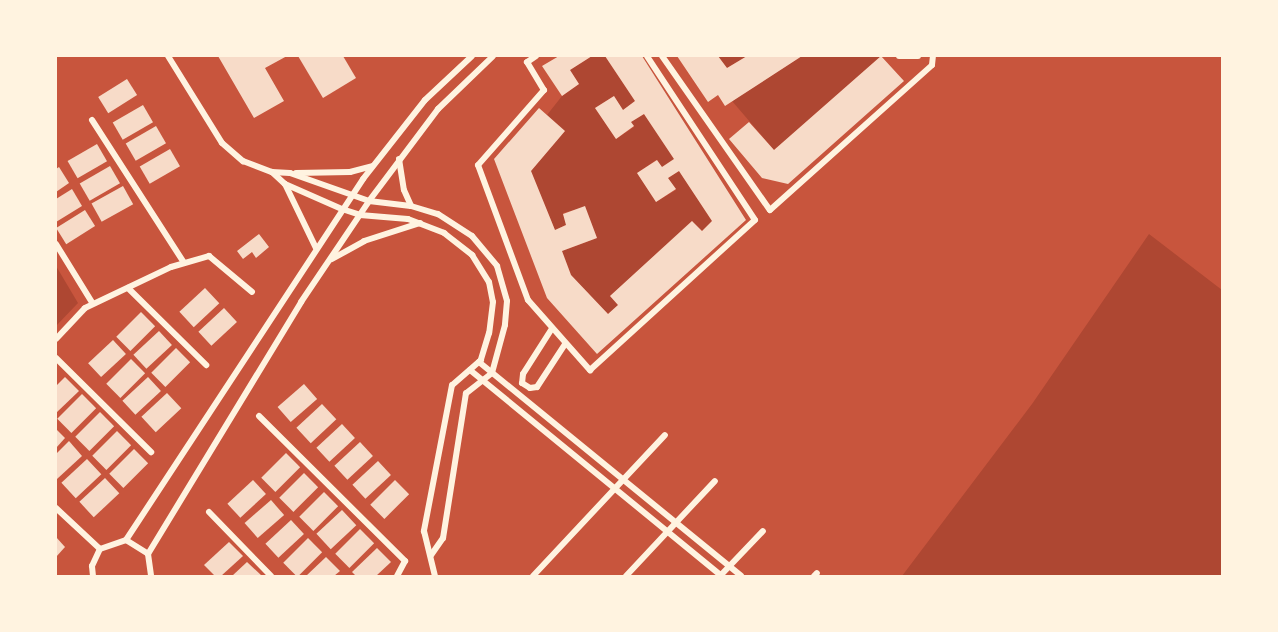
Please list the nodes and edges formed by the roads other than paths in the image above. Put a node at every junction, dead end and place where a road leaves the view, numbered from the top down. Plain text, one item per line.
1 (168, 56) edge
2 (472, 56) edge
3 (493, 56) edge
4 (536, 56) edge
5 (647, 56) edge
6 (662, 56) edge
7 (899, 56) edge
8 (918, 56) edge
9 (933, 56) edge
10 (92, 120) dead end
11 (399, 158) junction
12 (373, 166) junction
13 (272, 172) junction
14 (290, 173) junction
15 (285, 184) junction
16 (351, 196) junction
17 (369, 201) junction
18 (411, 206) junction
19 (342, 209) junction
20 (360, 215) junction
21 (420, 223) junction
22 (56, 244) edge
23 (316, 248) junction
24 (329, 261) junction
25 (184, 263) junction
26 (128, 288) junction
27 (252, 292) dead end
28 (93, 304) junction
29 (551, 330) junction
30 (56, 339) edge
31 (565, 344) junction
32 (56, 358) edge
33 (479, 362) junction
34 (206, 365) dead end
35 (470, 370) junction
36 (492, 373) junction
37 (482, 380) junction
38 (259, 416) dead end
39 (665, 435) dead end
40 (151, 452) dead end
41 (623, 480) junction
42 (715, 481) dead end
43 (615, 489) junction
44 (56, 508) edge
45 (209, 512) dead end
46 (676, 523) junction
47 (763, 531) dead end
48 (668, 532) junction
49 (126, 540) junction
50 (100, 549) junction
51 (148, 554) junction
52 (431, 555) junction
53 (729, 567) junction
54 (93, 576) edge
55 (151, 576) edge
56 (271, 576) edge
57 (397, 576) edge
58 (435, 576) edge
59 (533, 576) edge
60 (626, 576) edge
61 (721, 576) edge
62 (741, 576) edge

1 - 13 street
2 - 12 street
3 - 11 street
4 - 29 street
5 - 31 street
6 - 9 street
7 - 8 street
10 - 25 street
11 - 17 street
11 - 18 street
12 - 14 street
12 - 16 street
13 - 14 street
13 - 15 street
14 - 16 street
15 - 19 street
15 - 23 street
16 - 17 street
16 - 19 street
17 - 18 street
17 - 20 street
18 - 36 street
19 - 20 street
19 - 23 street
20 - 21 street
20 - 24 street
21 - 24 street
21 - 33 street
22 - 28 street
23 - 49 street
24 - 51 street
25 - 26 street
25 - 27 street
26 - 28 street
26 - 34 street
28 - 30 street
29 - 31 street
29 - 31 street
32 - 40 street
33 - 35 street
33 - 36 street
35 - 37 street
35 - 52 street
36 - 37 street
36 - 41 street
37 - 43 street
37 - 52 street
38 - 57 street
39 - 41 street
41 - 43 street
41 - 46 street
42 - 46 street
43 - 48 street
43 - 59 street
44 - 50 street
45 - 56 street
46 - 48 street
46 - 53 street
47 - 53 street
48 - 60 street
48 - 61 street
49 - 50 street
49 - 51 street
50 - 54 street
51 - 55 street
52 - 58 street
53 - 61 street
53 - 62 street

